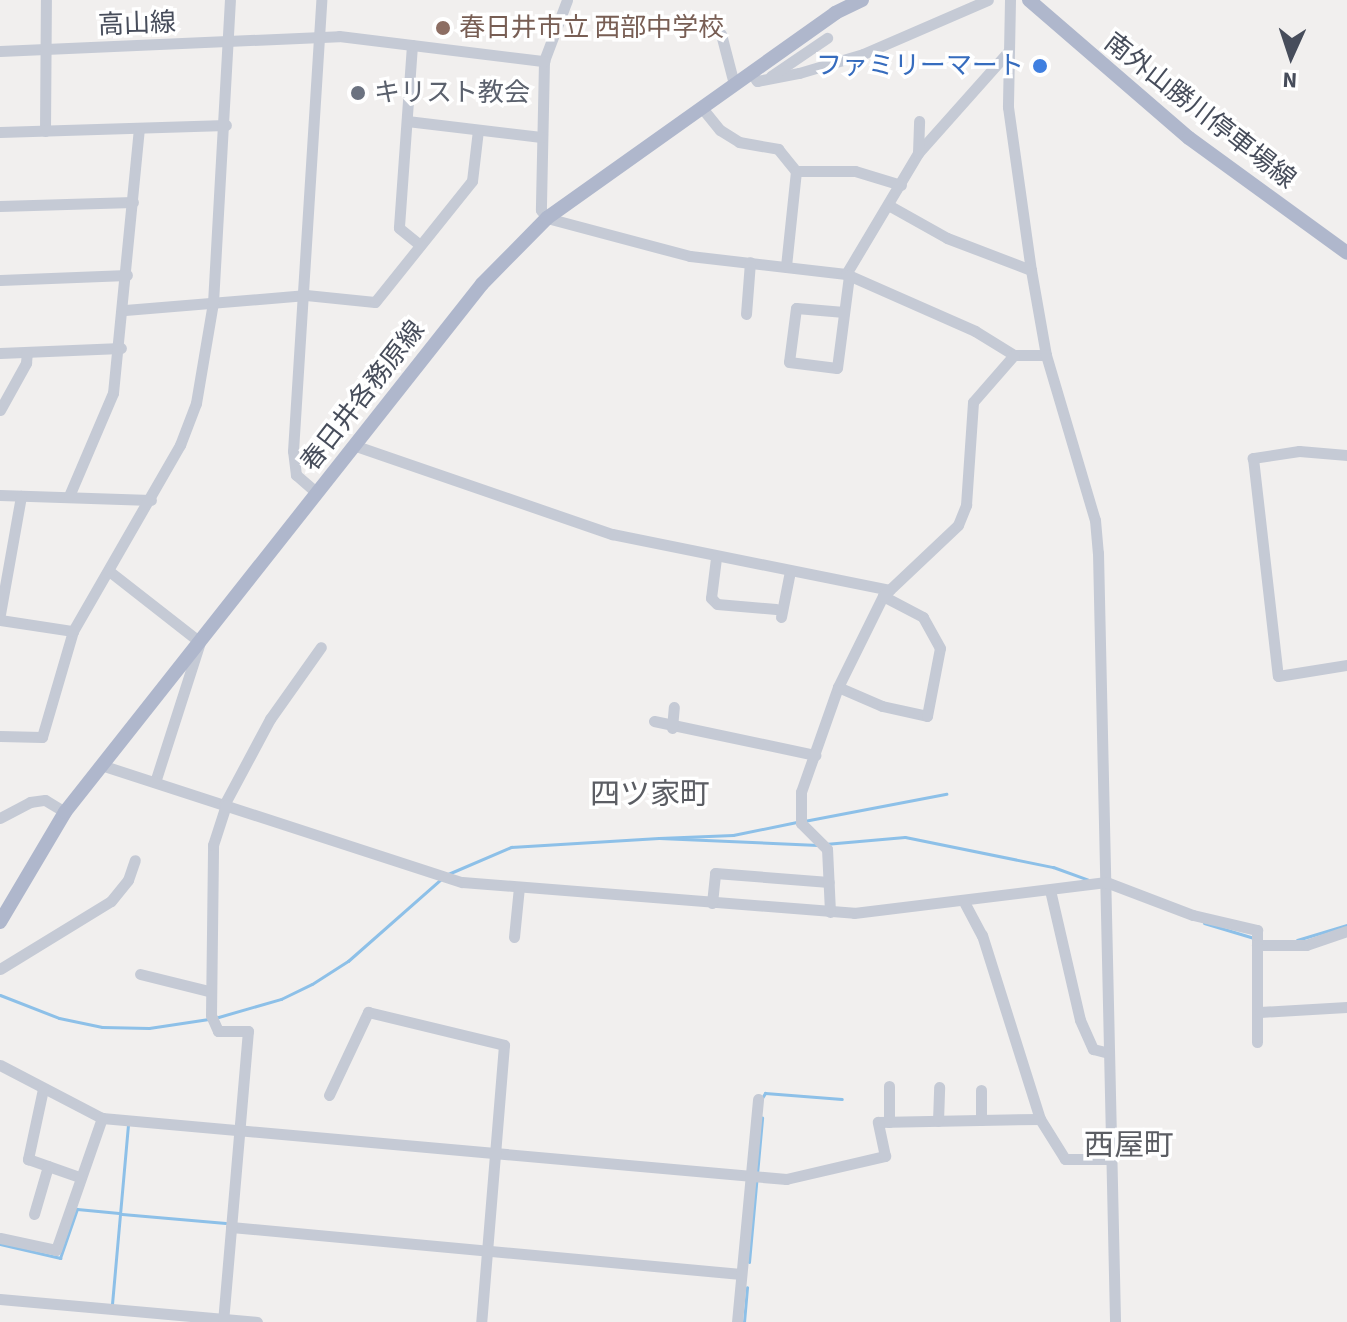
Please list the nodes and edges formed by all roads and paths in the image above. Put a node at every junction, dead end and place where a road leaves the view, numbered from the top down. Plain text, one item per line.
1 (46, 0) edge
2 (230, 0) edge
3 (321, 0) edge
4 (567, 0) edge
5 (988, 0) edge
6 (1010, 0) edge
7 (1029, 0) edge
8 (856, 2) edge
9 (721, 34) dead end
10 (322, 37) junction
11 (827, 38) dead end
12 (231, 43) junction
13 (412, 45) junction
14 (45, 49) junction
15 (0, 51) edge
16 (1008, 52) junction
17 (544, 61) junction
18 (751, 73) junction
19 (765, 80) junction
20 (734, 84) junction
21 (702, 108) junction
22 (407, 121) junction
23 (919, 121) dead end
24 (226, 125) junction
25 (139, 128) junction
26 (478, 130) junction
27 (45, 131) junction
28 (0, 132) edge
29 (541, 137) junction
30 (918, 153) junction
31 (796, 171) junction
32 (901, 185) junction
33 (133, 202) junction
34 (0, 206) edge
35 (890, 206) junction
36 (547, 218) junction
37 (420, 245) junction
38 (1347, 253) edge
39 (750, 262) junction
40 (786, 266) junction
41 (1031, 270) junction
42 (127, 275) junction
43 (847, 275) junction
44 (0, 280) edge
45 (306, 295) junction
46 (213, 303) junction
47 (125, 310) junction
48 (844, 312) junction
49 (746, 314) dead end
50 (121, 348) junction
51 (27, 352) junction
52 (0, 353) edge
53 (1014, 355) junction
54 (1046, 355) junction
55 (0, 410) edge
56 (356, 446) junction
57 (1347, 455) edge
58 (317, 493) junction
59 (0, 495) edge
60 (21, 496) junction
61 (69, 496) junction
62 (151, 500) junction
63 (716, 558) junction
64 (109, 571) junction
65 (790, 571) junction
66 (886, 593) junction
67 (0, 614) edge
68 (0, 620) edge
69 (73, 631) junction
70 (200, 642) junction
71 (321, 647) dead end
72 (1347, 665) edge
73 (838, 687) junction
74 (674, 707) dead end
75 (654, 721) dead end
76 (672, 728) junction
77 (0, 736) edge
78 (815, 755) junction
79 (101, 765) junction
80 (155, 782) junction
81 (225, 805) junction
82 (65, 812) junction
83 (0, 818) edge
84 (135, 860) dead end
85 (829, 882) junction
86 (519, 887) junction
87 (1106, 887) junction
88 (1050, 890) junction
89 (963, 900) junction
90 (712, 903) junction
91 (830, 912) junction
92 (0, 922) edge
93 (1347, 931) edge
94 (514, 937) dead end
95 (1257, 945) junction
96 (0, 969) edge
97 (140, 974) dead end
98 (208, 991) junction
99 (1347, 1007) edge
100 (1260, 1012) junction
101 (1257, 1042) dead end
102 (1109, 1053) junction
103 (0, 1065) edge
104 (889, 1086) dead end
105 (939, 1087) dead end
106 (43, 1089) junction
107 (981, 1090) dead end
108 (329, 1095) dead end
109 (758, 1099) dead end
110 (102, 1118) junction
111 (1040, 1119) junction
112 (981, 1120) junction
113 (938, 1121) junction
114 (889, 1122) junction
115 (239, 1129) junction
116 (496, 1152) junction
117 (1111, 1159) junction
118 (48, 1166) junction
119 (750, 1176) junction
120 (79, 1177) junction
121 (34, 1214) dead end
122 (231, 1227) junction
123 (0, 1238) edge
124 (487, 1250) junction
125 (741, 1274) junction
126 (0, 1299) edge
127 (223, 1320) edge
128 (257, 1322) edge
129 (481, 1322) edge
130 (737, 1322) edge
131 (1115, 1322) edge

1 - 14 street
2 - 12 street
3 - 10 street
4 - 17 street
5 - 19 street
6 - 16 street
7 - 38 main road, 南外山勝川停車場線
8 - 18 main road, 春日井各務原線
9 - 20 street
10 - 12 street, 高山線
10 - 13 street, 高山線
10 - 45 street
11 - 19 street
12 - 14 street, 高山線
12 - 24 street
13 - 17 street, 高山線
13 - 22 street
14 - 15 street, 高山線
14 - 27 street
16 - 30 street
16 - 41 street
17 - 29 street
18 - 19 street
18 - 20 main road, 春日井各務原線
20 - 21 main road, 春日井各務原線
21 - 31 street
21 - 36 main road, 春日井各務原線
22 - 26 street
22 - 37 street
23 - 30 street
24 - 25 street
24 - 46 street
25 - 27 street
25 - 33 street
26 - 29 street
26 - 37 street
27 - 28 street
29 - 36 street
30 - 32 street
31 - 32 street
31 - 40 street
32 - 35 street
33 - 34 street
33 - 42 street
35 - 41 street
35 - 43 street
36 - 39 street
36 - 56 main road, 春日井各務原線
37 - 45 street
39 - 40 street
39 - 49 street
40 - 43 street
41 - 54 street
42 - 44 street
42 - 47 street
43 - 48 street
43 - 53 street
45 - 46 street
45 - 58 street
46 - 47 street
46 - 62 street
47 - 50 street
48 - 48 street
50 - 51 street
50 - 61 street
51 - 52 street
51 - 55 street
53 - 54 street
53 - 66 street
54 - 87 street
56 - 58 main road, 春日井各務原線
56 - 63 street
57 - 72 street
58 - 70 main road, 春日井各務原線
59 - 60 street
60 - 61 street
60 - 67 street
61 - 62 street
62 - 64 street
63 - 65 street
63 - 65 street
64 - 69 street
64 - 70 street
65 - 66 street
66 - 73 street
66 - 73 street
68 - 69 street
69 - 77 street
70 - 79 main road, 春日井各務原線
70 - 80 street
71 - 81 street
73 - 78 street
74 - 76 street
75 - 76 street
76 - 78 street
78 - 85 street
79 - 80 street
79 - 82 main road, 春日井各務原線
80 - 81 street
81 - 86 street
81 - 98 street
82 - 83 street
82 - 92 main road, 春日井各務原線
84 - 96 street
85 - 90 street
85 - 91 street
86 - 90 street
86 - 94 street
87 - 88 street
87 - 95 street
87 - 102 street
88 - 89 street
88 - 102 street
89 - 91 street
89 - 111 street
90 - 91 street
93 - 95 street
95 - 100 street
97 - 98 street
98 - 115 street
99 - 100 street
100 - 101 street
102 - 117 street
103 - 106 street
104 - 114 street
105 - 113 street
106 - 110 street
106 - 118 street
107 - 112 street
108 - 116 street
109 - 119 street
110 - 115 street
110 - 120 street
111 - 112 street
111 - 117 street
112 - 113 street
113 - 114 street
114 - 119 street
115 - 116 street
115 - 122 street
116 - 119 street
116 - 124 street
117 - 131 street
118 - 120 street
118 - 121 street
119 - 125 street
120 - 123 street
122 - 124 street
122 - 127 street
124 - 125 street
124 - 129 street
125 - 130 street
126 - 127 street
127 - 128 street

